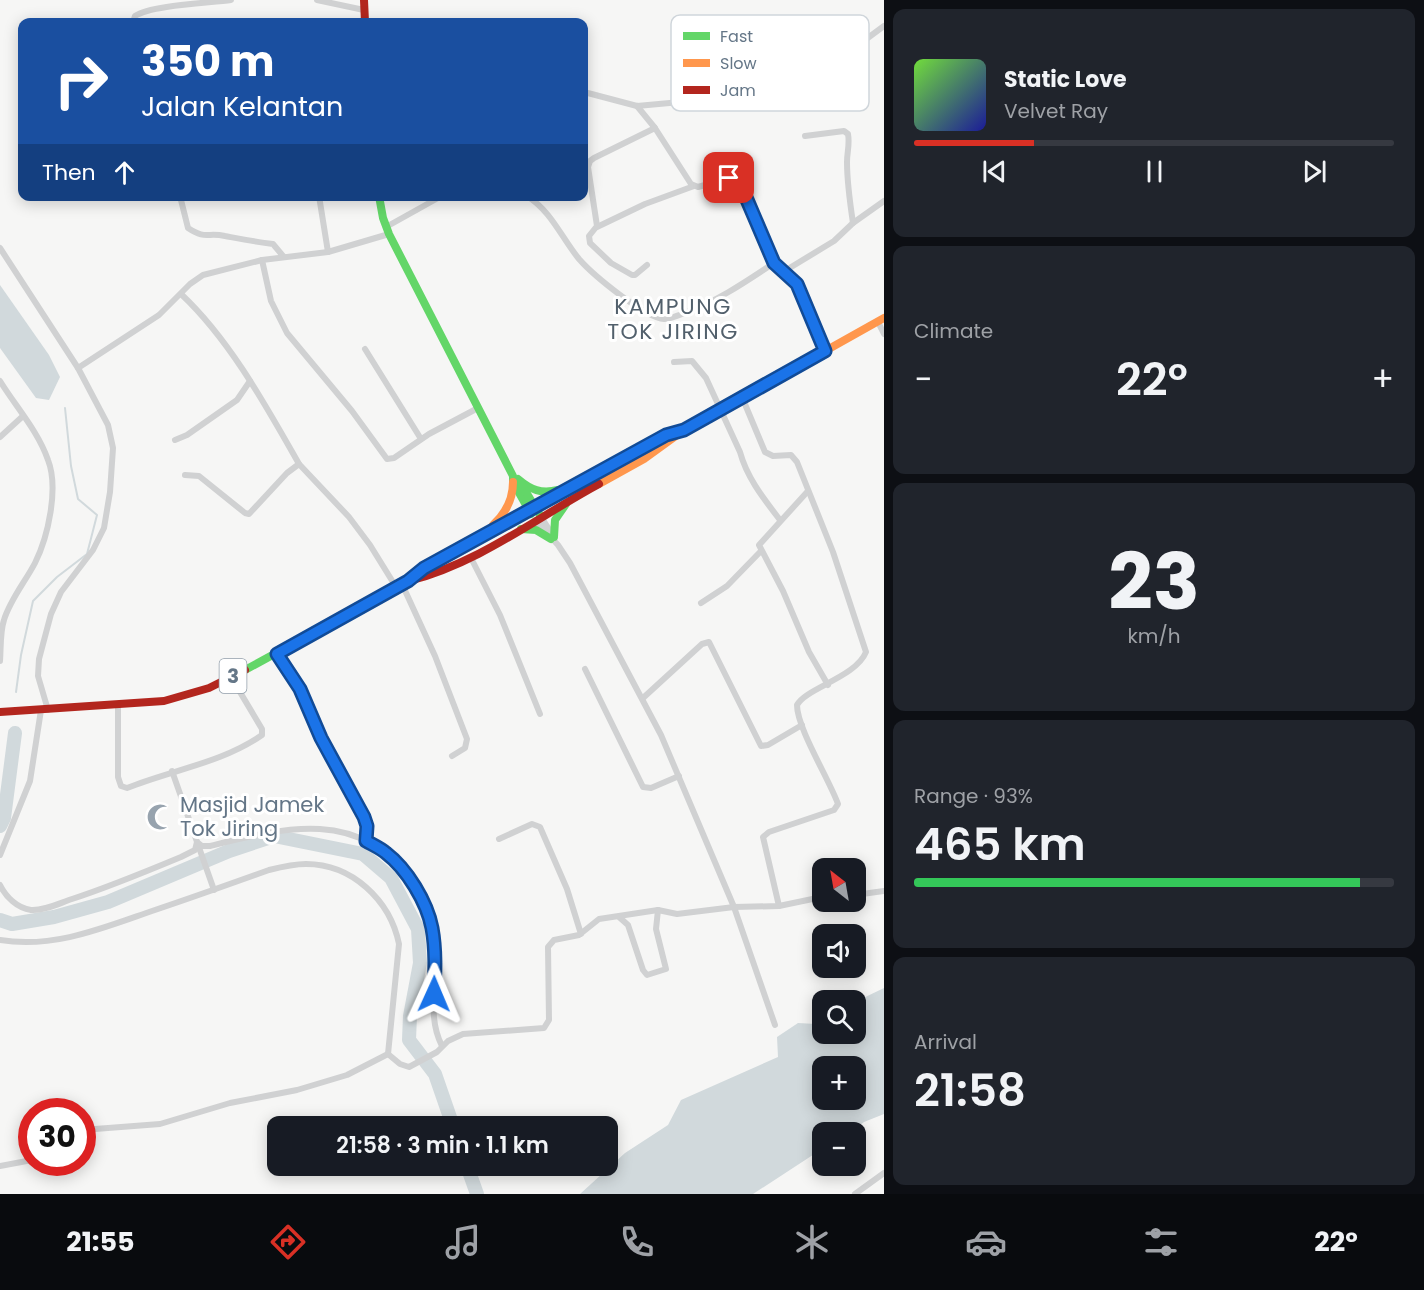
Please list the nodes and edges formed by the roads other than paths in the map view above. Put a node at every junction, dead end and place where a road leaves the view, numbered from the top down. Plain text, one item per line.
1 (231, 0) edge
2 (316, 0) edge
3 (364, 0) edge
4 (364, 10) junction
5 (134, 18) edge
6 (365, 18) edge
7 (884, 26) edge
8 (869, 37) edge
9 (588, 93) edge
10 (671, 103) edge
11 (637, 106) junction
12 (655, 128) junction
13 (806, 136) dead end
14 (694, 186) junction
15 (181, 201) edge
16 (320, 201) edge
17 (380, 201) edge
18 (433, 201) edge
19 (533, 201) edge
20 (884, 201) edge
21 (853, 223) junction
22 (597, 227) junction
23 (387, 230) junction
24 (0, 249) edge
25 (328, 252) junction
26 (283, 256) junction
27 (262, 260) junction
28 (774, 263) junction
29 (646, 265) dead end
30 (783, 272) junction
31 (181, 294) junction
32 (881, 320) edge
33 (884, 334) edge
34 (365, 348) dead end
35 (825, 351) junction
36 (674, 362) dead end
37 (78, 368) junction
38 (0, 381) edge
39 (250, 381) junction
40 (741, 397) junction
41 (478, 408) junction
42 (721, 409) junction
43 (23, 416) junction
44 (684, 430) junction
45 (0, 437) edge
46 (421, 439) junction
47 (175, 440) dead end
48 (299, 464) junction
49 (185, 475) dead end
50 (515, 479) junction
51 (582, 481) junction
52 (808, 491) junction
53 (570, 499) junction
54 (531, 508) junction
55 (538, 518) junction
56 (780, 520) junction
57 (519, 530) junction
58 (480, 537) junction
59 (553, 539) junction
60 (761, 551) junction
61 (471, 558) junction
62 (402, 584) junction
63 (701, 603) dead end
64 (277, 654) junction
65 (0, 661) edge
66 (585, 669) dead end
67 (231, 677) junction
68 (828, 685) junction
69 (643, 698) junction
70 (118, 705) junction
71 (42, 710) junction
72 (0, 712) edge
73 (540, 714) dead end
74 (802, 725) junction
75 (452, 756) dead end
76 (172, 771) junction
77 (679, 776) junction
78 (499, 839) dead end
79 (366, 841) junction
80 (198, 845) junction
81 (0, 855) edge
82 (0, 885) edge
83 (214, 890) junction
84 (884, 891) edge
85 (866, 893) edge
86 (812, 899) edge
87 (778, 906) junction
88 (734, 907) junction
89 (658, 910) junction
90 (618, 916) junction
91 (581, 934) junction
92 (0, 940) edge
93 (775, 1025) dead end
94 (442, 1046) junction
95 (388, 1054) junction
96 (96, 1129) edge
97 (18, 1163) edge
98 (0, 1166) edge
99 (884, 1173) edge
100 (855, 1194) edge

1 - 5 street
2 - 4 street
3 - 4 main road
4 - 6 main road
7 - 8 street
9 - 11 street
10 - 11 street
11 - 12 street
12 - 14 street
12 - 22 street
13 - 21 street
14 - 22 street
14 - 28 street
15 - 26 street
16 - 25 street
17 - 23 main road
18 - 23 street
19 - 28 street
20 - 21 street
21 - 30 street
22 - 29 street
23 - 25 street
23 - 41 main road
24 - 37 street
25 - 26 street
26 - 27 street
27 - 31 street
27 - 46 street
28 - 30 street
30 - 35 street
31 - 37 street
31 - 39 street
32 - 33 street
32 - 35 main road, 3
34 - 46 street
35 - 40 main road, 3
36 - 42 street
37 - 71 street
38 - 43 street
39 - 47 street
39 - 48 street
40 - 42 main road, 3
40 - 52 street
41 - 46 street
41 - 50 main road
42 - 44 main road, 3
42 - 56 street
43 - 45 street
43 - 65 street
44 - 51 main road, 3
44 - 53 main road, 3
48 - 49 street
48 - 62 street
50 - 51 main road
50 - 54 main road
50 - 58 main road
51 - 54 main road, 3
52 - 56 street
52 - 68 street
53 - 55 main road, 3
53 - 59 main road
54 - 55 main road
54 - 58 main road, 3
55 - 57 main road, 3
55 - 59 street
56 - 60 street
57 - 59 main road
57 - 61 main road, 3
58 - 62 main road, 3
59 - 69 street
60 - 63 street
60 - 68 street
61 - 62 main road, 3
61 - 73 street
62 - 64 main road, 3
62 - 75 street
64 - 67 main road, 3
64 - 79 street
66 - 77 street
67 - 70 main road, 3
67 - 76 street
68 - 74 street
69 - 74 street
69 - 77 street
70 - 71 main road, 3
70 - 76 street
71 - 72 main road, 3
71 - 81 street
74 - 87 street
76 - 80 street
77 - 88 street
78 - 91 street
79 - 80 street
79 - 94 street
80 - 82 street
80 - 83 street
83 - 92 street
83 - 95 street
84 - 85 street
86 - 87 street
87 - 88 street
88 - 89 street
88 - 93 street
89 - 90 street
89 - 90 street
90 - 91 street
91 - 94 street
94 - 95 street
95 - 96 street
97 - 98 street
99 - 100 street

